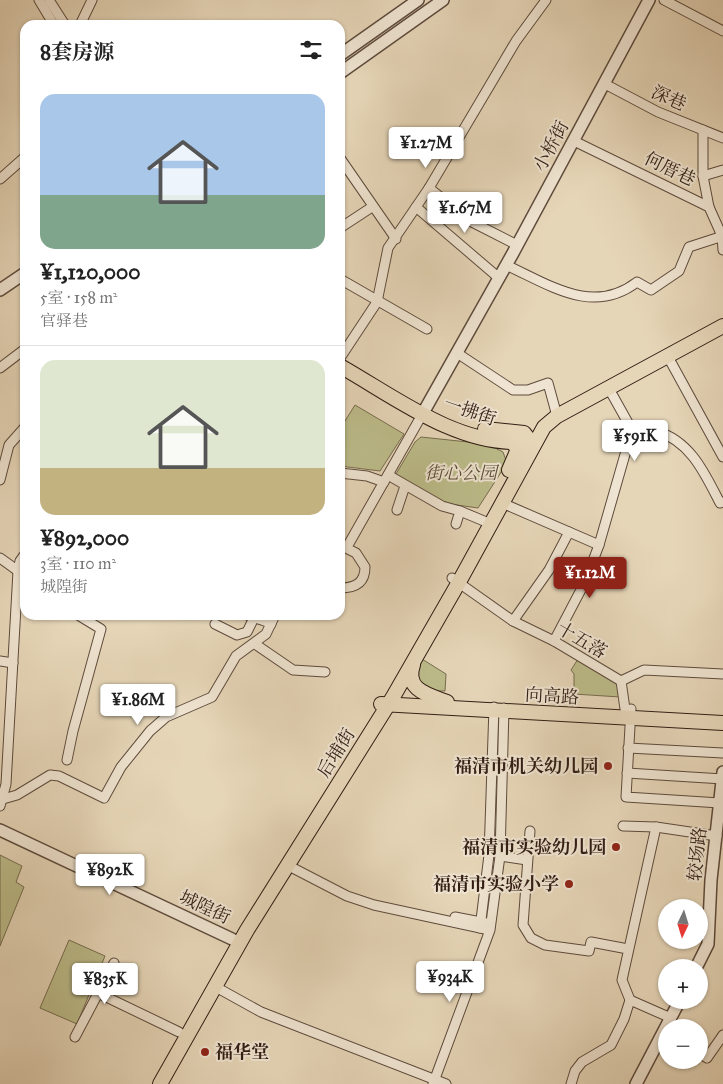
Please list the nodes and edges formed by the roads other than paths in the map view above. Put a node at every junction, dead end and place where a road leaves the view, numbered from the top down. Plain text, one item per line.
1 (39, 0) edge
2 (49, 0) edge
3 (92, 0) edge
4 (418, 0) edge
5 (443, 0) edge
6 (546, 0) edge
7 (649, 0) edge
8 (664, 0) edge
9 (51, 20) edge
10 (62, 20) edge
11 (82, 20) edge
12 (723, 31) edge
13 (345, 51) edge
14 (345, 69) edge
15 (604, 84) junction
16 (703, 130) junction
17 (723, 138) edge
18 (574, 140) junction
19 (20, 161) edge
20 (345, 166) edge
21 (723, 170) edge
22 (703, 176) junction
23 (0, 179) edge
24 (429, 188) junction
25 (710, 206) junction
26 (372, 207) junction
27 (416, 208) junction
28 (345, 225) edge
29 (723, 236) edge
30 (396, 239) junction
31 (517, 246) junction
32 (723, 250) edge
33 (506, 265) junction
34 (20, 276) edge
35 (499, 278) junction
36 (345, 283) edge
37 (20, 284) edge
38 (0, 290) edge
39 (0, 298) edge
40 (377, 302) junction
41 (723, 326) edge
42 (426, 329) dead end
43 (345, 350) edge
44 (20, 352) edge
45 (457, 353) junction
46 (667, 355) junction
47 (0, 368) edge
48 (345, 369) edge
49 (608, 388) junction
50 (423, 413) junction
51 (557, 416) junction
52 (632, 430) junction
53 (20, 433) edge
54 (512, 442) junction
55 (533, 442) junction
56 (723, 457) edge
57 (345, 474) edge
58 (386, 478) junction
59 (0, 480) edge
60 (405, 486) junction
61 (723, 502) edge
62 (502, 503) junction
63 (397, 510) dead end
64 (460, 511) junction
65 (484, 521) junction
66 (456, 524) dead end
67 (569, 532) junction
68 (345, 543) edge
69 (599, 545) junction
70 (345, 547) edge
71 (0, 558) edge
72 (20, 573) edge
73 (456, 580) junction
74 (20, 585) edge
75 (345, 587) edge
76 (86, 620) edge
77 (250, 620) edge
78 (265, 620) edge
79 (273, 620) edge
80 (513, 621) junction
81 (215, 624) dead end
82 (271, 624) junction
83 (554, 641) junction
84 (255, 644) junction
85 (415, 659) junction
86 (0, 661) edge
87 (13, 663) junction
88 (325, 672) dead end
89 (723, 674) edge
90 (621, 681) junction
91 (386, 701) junction
92 (447, 702) junction
93 (499, 708) junction
94 (629, 712) junction
95 (723, 714) edge
96 (723, 723) edge
97 (628, 748) junction
98 (723, 753) edge
99 (67, 760) dead end
100 (3, 770) edge
101 (627, 773) junction
102 (723, 777) edge
103 (2, 803) edge
104 (720, 803) junction
105 (623, 826) dead end
106 (656, 827) junction
107 (0, 830) edge
108 (530, 831) dead end
109 (717, 836) junction
110 (500, 856) junction
111 (527, 860) junction
112 (290, 863) junction
113 (480, 925) junction
114 (491, 927) junction
115 (232, 939) junction
116 (628, 948) junction
117 (700, 959) edge
118 (114, 963) dead end
119 (214, 986) junction
120 (98, 993) junction
121 (630, 1000) junction
122 (676, 1009) edge
123 (671, 1018) joint
124 (179, 1032) junction
125 (723, 1035) edge
126 (75, 1037) dead end
127 (658, 1046) edge
128 (708, 1057) edge
129 (434, 1082) edge
130 (151, 1084) edge
131 (160, 1084) edge
132 (446, 1084) edge
133 (571, 1084) edge
134 (636, 1084) edge

1 - 9 street
2 - 10 street
3 - 11 street
4 - 13 street
5 - 14 street
6 - 24 street
7 - 15 street, 小桥街
8 - 12 street
15 - 16 street, 深巷
15 - 18 street, 小桥街
16 - 17 street, 深巷
16 - 22 street
18 - 25 street, 何厝巷
18 - 31 street, 小桥街
19 - 23 street
20 - 26 street
21 - 22 street
22 - 25 street
24 - 27 street
24 - 31 street
25 - 29 street, 何厝巷
26 - 28 street
26 - 30 street
27 - 30 street
27 - 35 street
29 - 32 street, 何厝巷
29 - 33 street
30 - 40 street
31 - 33 street, 小桥街
33 - 35 street, 小桥街
34 - 38 street
35 - 45 street, 小桥街
36 - 40 street
37 - 39 street
40 - 42 street
40 - 43 street
41 - 46 main road
44 - 47 street
45 - 50 street, 小桥街
45 - 51 street
46 - 49 main road
46 - 56 street
48 - 50 main road
49 - 51 main road
49 - 52 street
50 - 54 main road, 一拂街
50 - 55 main road, 一拂街
50 - 58 street
51 - 55 main road
52 - 61 street
52 - 69 street
53 - 59 street
54 - 55 main road, 一拂街
54 - 65 main road, 后埔街
55 - 62 main road, 后埔街
57 - 58 street
58 - 60 street
58 - 68 street
60 - 63 street
60 - 64 street
62 - 67 street
62 - 73 main road, 后埔街
64 - 65 street
64 - 66 street
65 - 73 main road, 后埔街
67 - 69 street
67 - 80 street
69 - 83 street
70 - 75 street
71 - 72 street
73 - 80 street, 十五落
73 - 85 main road, 后埔街
73 - 91 main road, 后埔街
74 - 87 street
76 - 99 street
77 - 81 street
78 - 82 street
79 - 82 street
80 - 83 street, 十五落
82 - 84 street
83 - 90 street, 十五落
84 - 88 street
84 - 103 street
85 - 91 main road, 后埔街
85 - 92 main road, 向高路
86 - 87 street
87 - 100 street
89 - 90 street
90 - 94 street
91 - 92 main road, 向高路
91 - 93 main road, 向高路
91 - 112 main road, 后埔街
91 - 115 main road, 后埔街
92 - 93 main road, 向高路
93 - 94 main road, 向高路
93 - 110 street
93 - 113 street
94 - 95 main road, 向高路
94 - 96 main road, 向高路
94 - 97 street
97 - 98 street
97 - 101 street
100 - 103 street
101 - 102 street
101 - 104 street
102 - 104 street, 较场路
104 - 109 street, 较场路
105 - 106 street
106 - 109 street
106 - 116 street
107 - 115 street, 城隍街
108 - 111 street
109 - 117 street, 较场路
110 - 111 street
110 - 114 street
111 - 116 street
112 - 113 street
112 - 119 main road, 后埔街
113 - 114 street
114 - 129 street
115 - 124 main road, 后埔街
116 - 121 street
118 - 120 street
119 - 129 street
119 - 131 main road, 后埔街
120 - 124 street
120 - 126 street
121 - 123 street
121 - 133 street
122 - 123 street
124 - 130 main road, 后埔街
125 - 128 street
127 - 134 street
129 - 132 street

